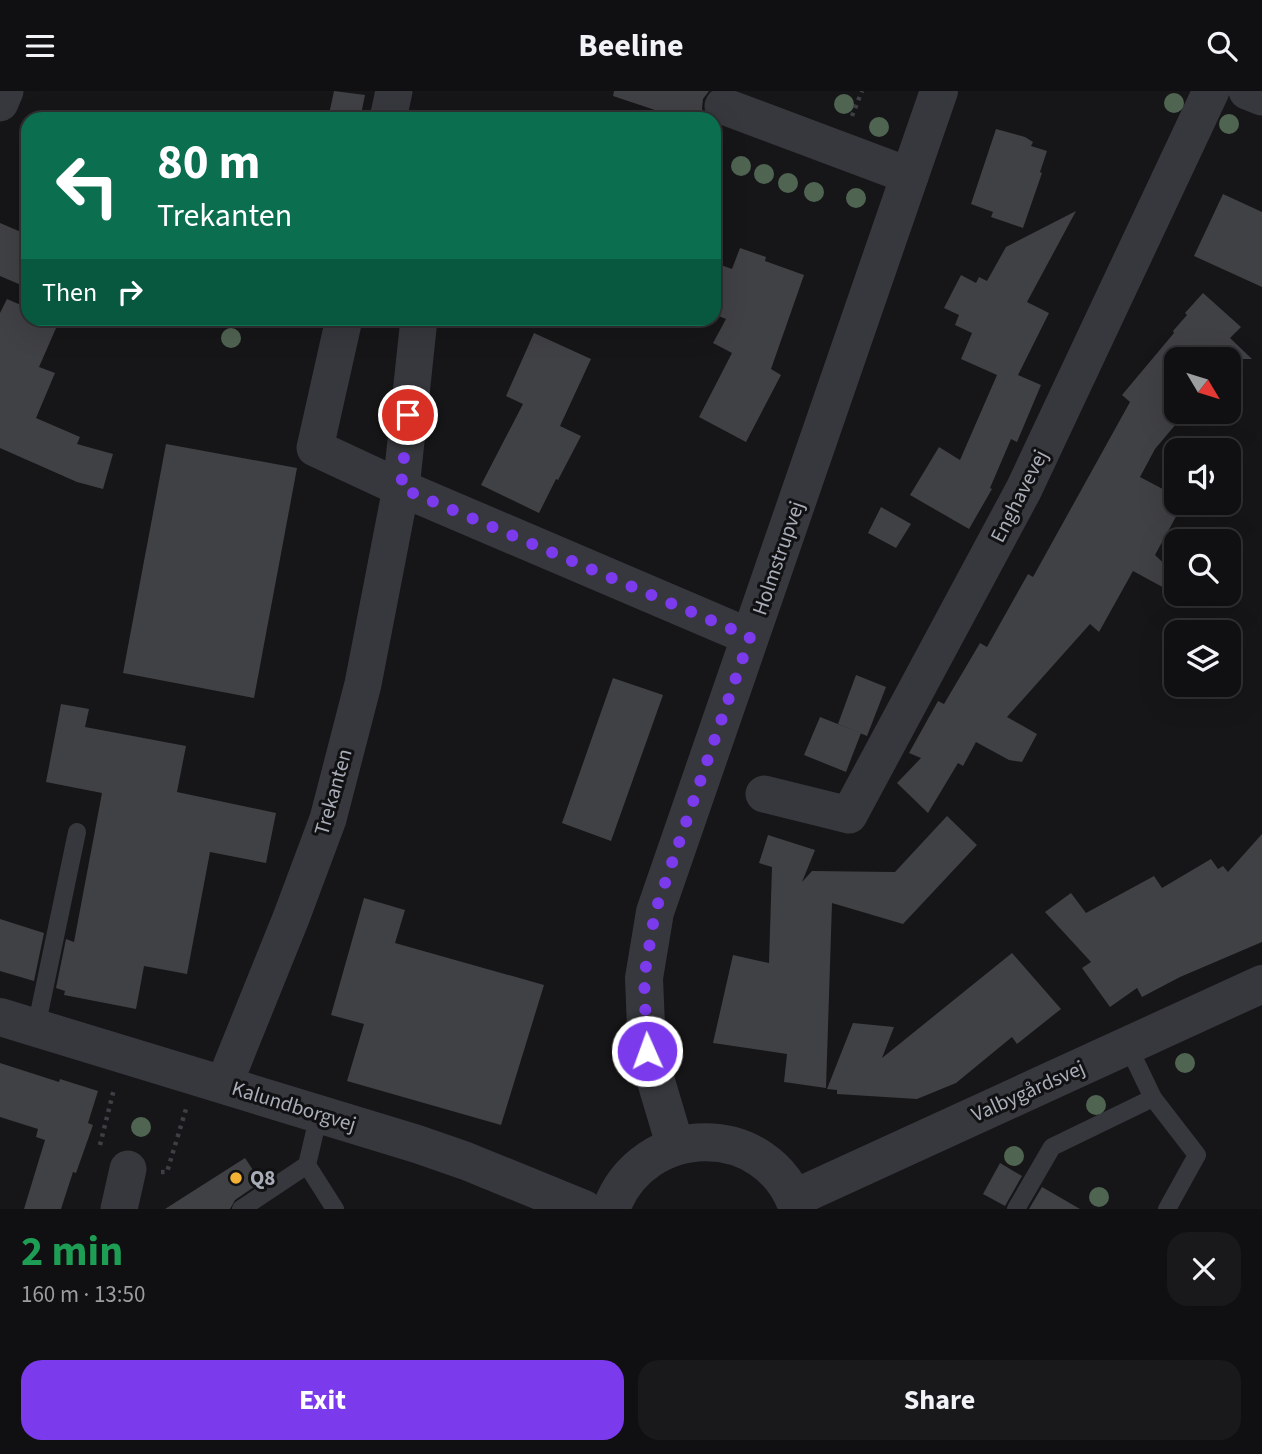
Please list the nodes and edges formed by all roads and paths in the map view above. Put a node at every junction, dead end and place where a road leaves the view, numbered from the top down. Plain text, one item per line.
1 (5, 91) edge
2 (394, 91) edge
3 (939, 91) edge
4 (1211, 91) edge
5 (1247, 91) edge
6 (1262, 97) edge
7 (0, 103) edge
8 (723, 106) dead end
9 (390, 112) edge
10 (910, 176) junction
11 (342, 326) edge
12 (418, 326) edge
13 (401, 488) junction
14 (750, 637) junction
15 (764, 794) dead end
16 (77, 832) dead end
17 (1262, 984) edge
18 (0, 1017) edge
19 (36, 1028) junction
20 (1128, 1046) junction
21 (123, 1054) junction
22 (210, 1080) junction
23 (1153, 1098) junction
24 (320, 1114) junction
25 (675, 1146) junction
26 (307, 1165) junction
27 (128, 1169) junction
28 (796, 1203) edge
29 (119, 1209) edge
30 (241, 1209) edge
31 (335, 1209) edge
32 (584, 1209) edge
33 (611, 1209) edge
34 (1016, 1209) edge
35 (1167, 1209) edge

1 - 7 street
2 - 9 street
3 - 10 street, Holmstrupvej
4 - 15 street, Enghavevej
5 - 6 street
8 - 10 street
10 - 14 street, Holmstrupvej
11 - 13 street
12 - 13 street, Trekanten
13 - 14 street
13 - 22 street, Trekanten
14 - 25 street, Holmstrupvej
16 - 19 lane
17 - 20 street, Valbygårdsvej
18 - 19 street, Kalundborgvej
19 - 21 street, Kalundborgvej
20 - 23 lane
20 - 28 street, Valbygårdsvej
21 - 22 street, Kalundborgvej
21 - 27 path
22 - 24 street, Kalundborgvej
22 - 27 path
23 - 34 lane
23 - 35 lane
24 - 26 lane
24 - 32 street, Kalundborgvej
25 - 28 street
25 - 33 street
26 - 30 lane
26 - 31 lane
27 - 29 street

